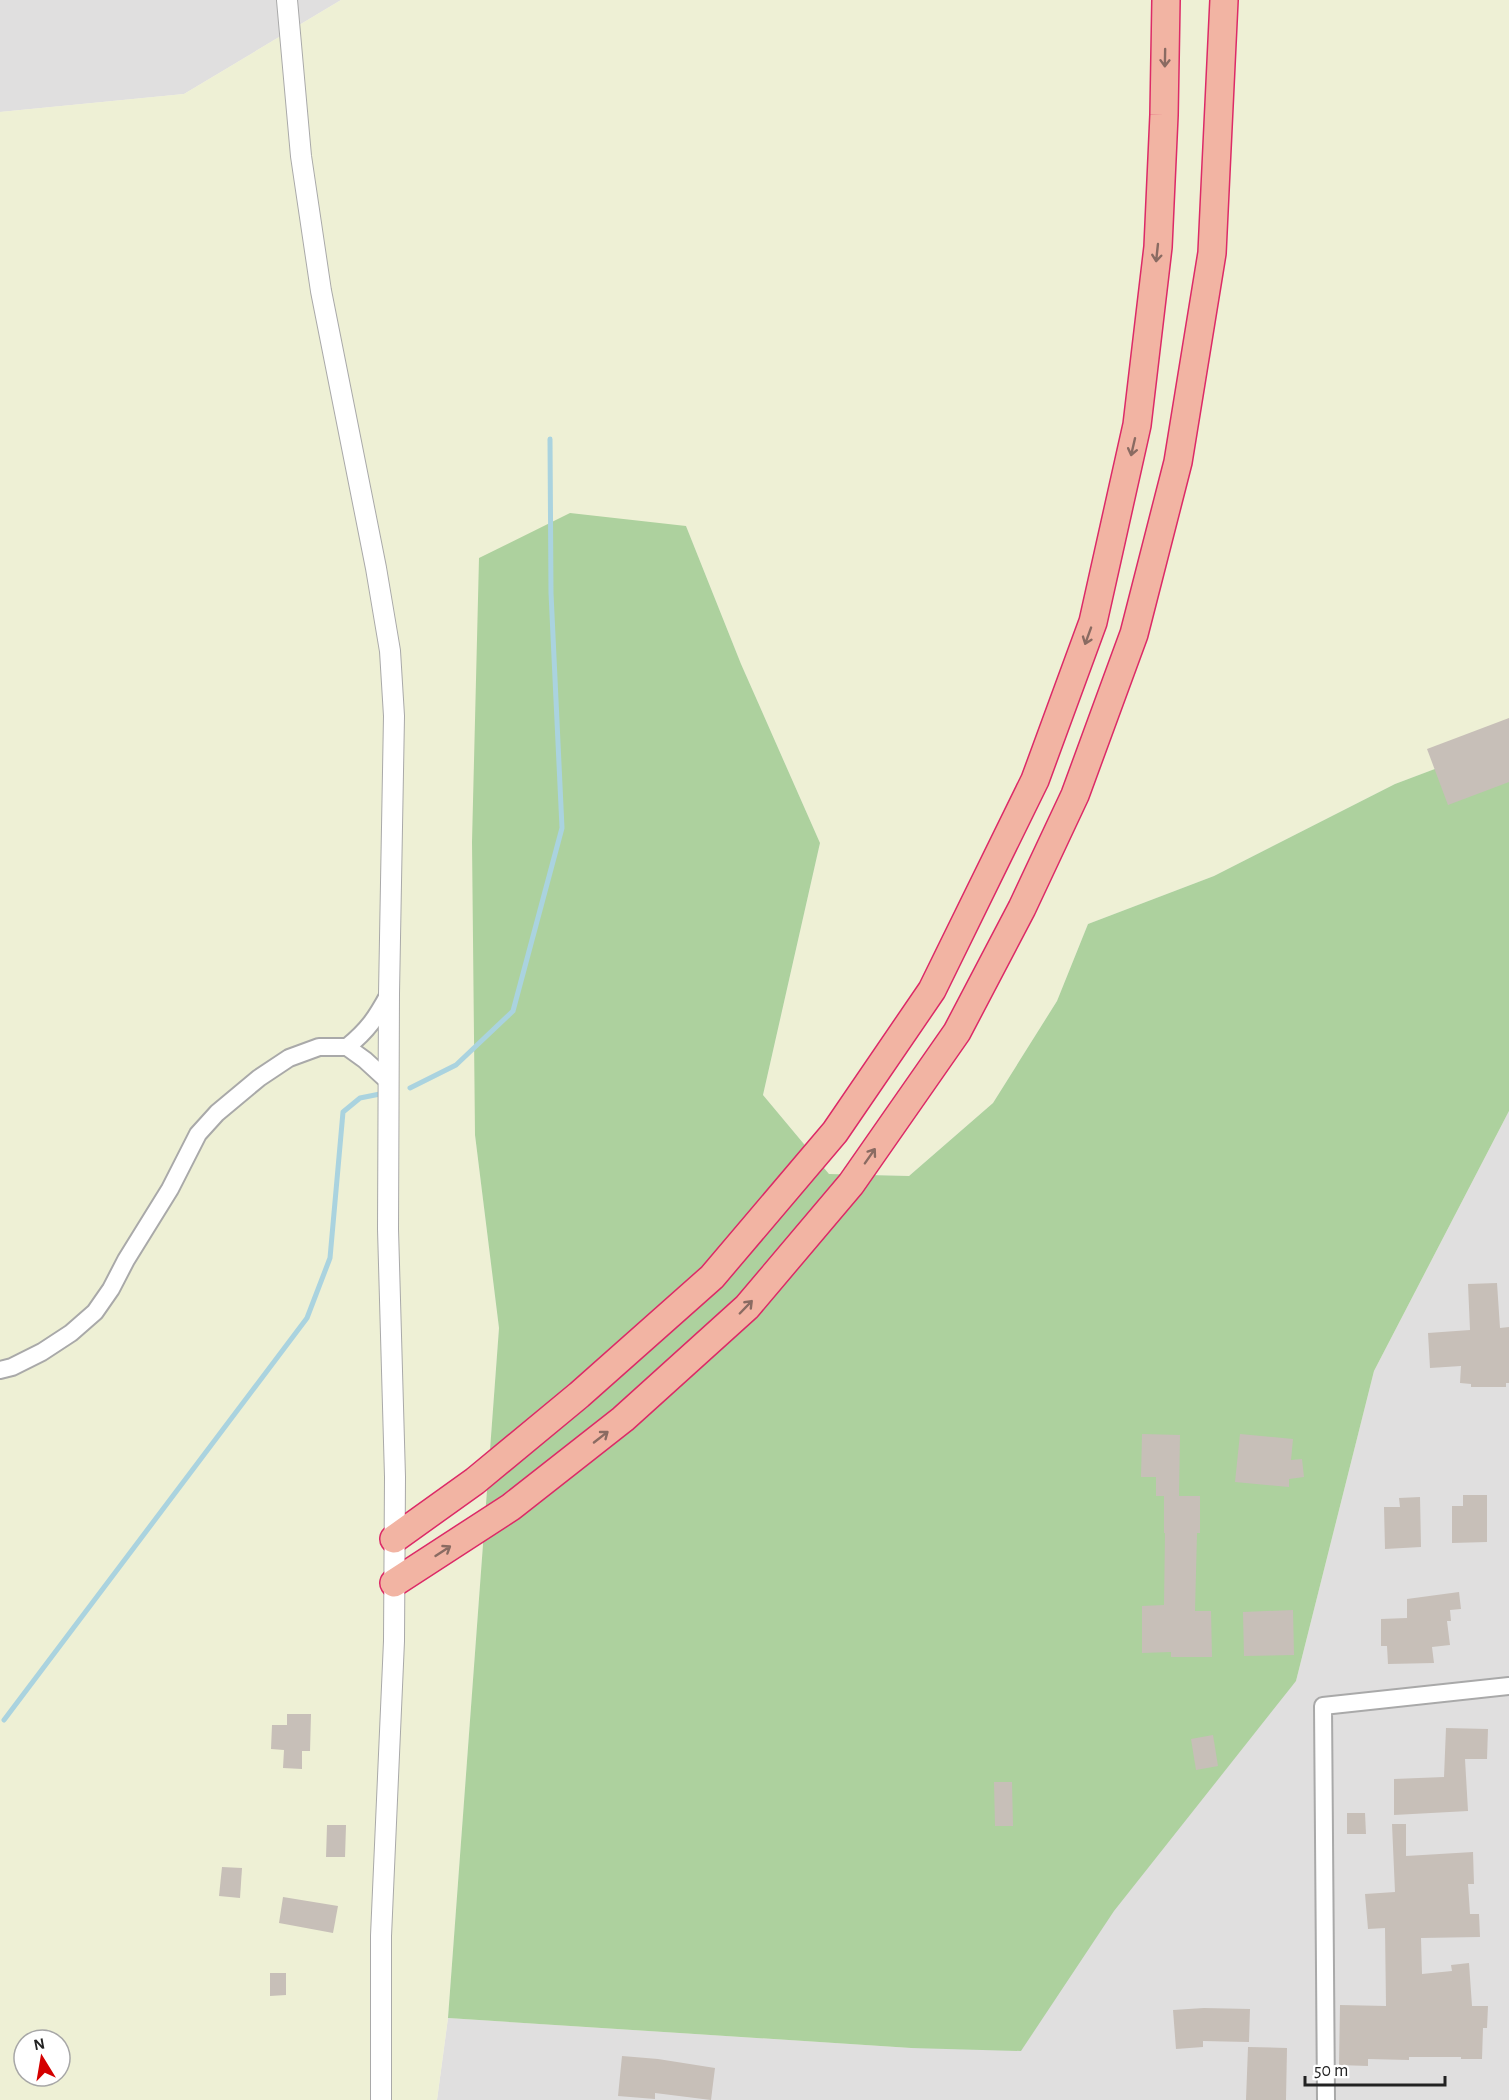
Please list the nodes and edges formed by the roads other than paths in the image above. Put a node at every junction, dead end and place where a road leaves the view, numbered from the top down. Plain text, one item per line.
1 (287, 0) edge
2 (1166, 0) edge
3 (1224, 0) edge
4 (389, 994) junction
5 (347, 1047) junction
6 (389, 1082) junction
7 (0, 1370) edge
8 (394, 1539) junction
9 (394, 1583) junction
10 (1509, 1686) edge
11 (381, 2100) edge
12 (1326, 2100) edge

1 - 4 street
2 -> 8 highway
9 -> 3 highway
4 - 5 street
4 - 6 street
5 - 6 street
5 - 7 street
6 - 8 street
8 - 9 street
9 - 11 street
10 - 12 street

